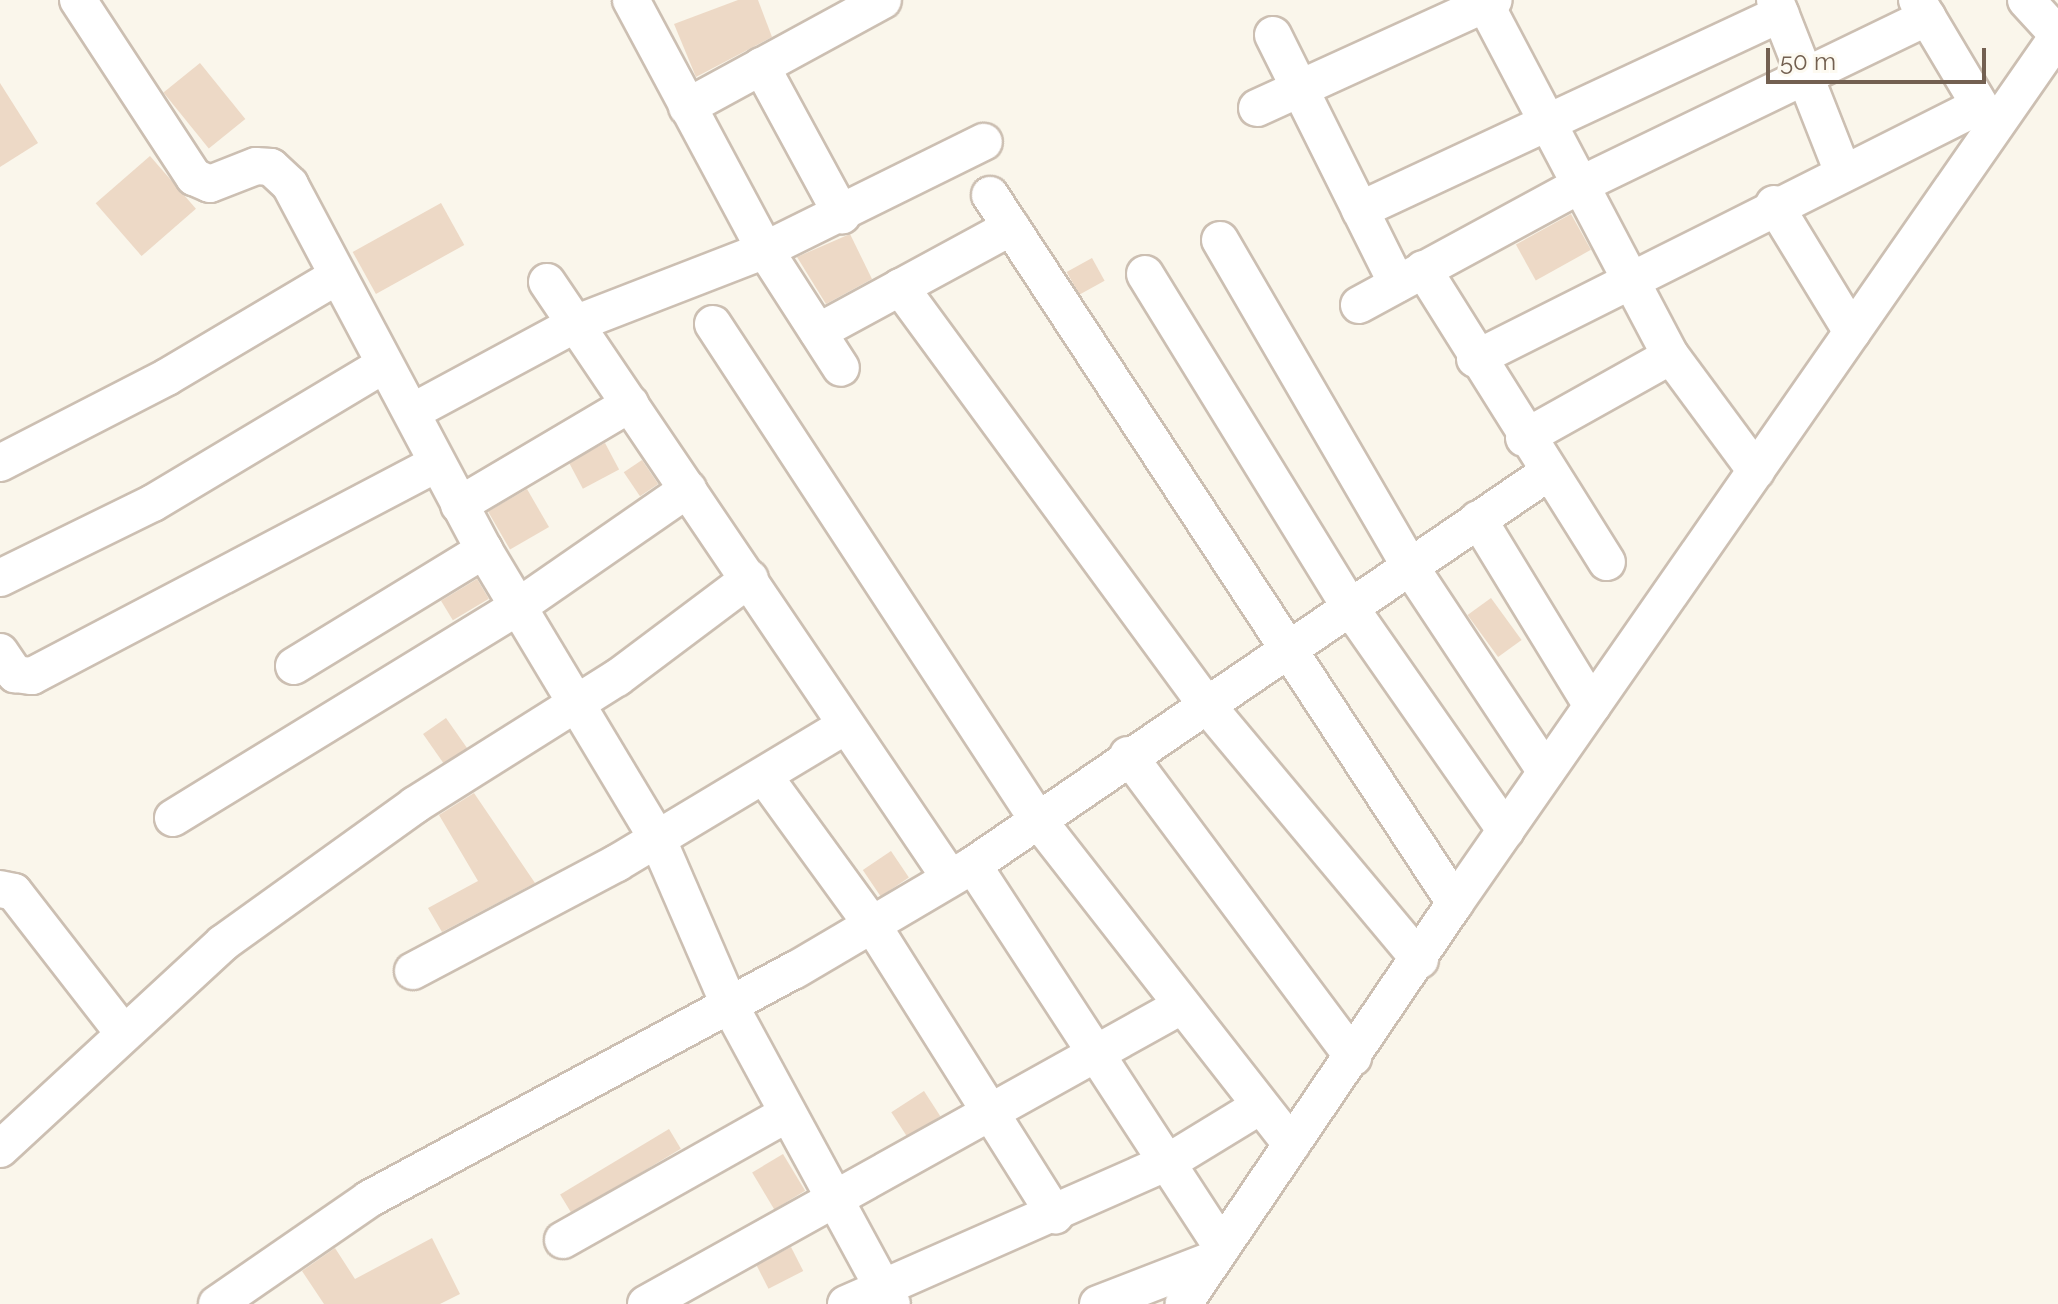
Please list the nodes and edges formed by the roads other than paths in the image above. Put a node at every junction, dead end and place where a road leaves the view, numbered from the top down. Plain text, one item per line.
1 (78, 0) edge
2 (631, 0) edge
3 (883, 0) edge
4 (2026, 0) edge
5 (1488, 2) edge
6 (1778, 7) edge
7 (1922, 8) edge
8 (1273, 35) dead end
9 (2058, 36) edge
10 (761, 66) junction
11 (1808, 78) junction
12 (1300, 89) junction
13 (687, 107) junction
14 (1257, 108) dead end
15 (1986, 118) junction
16 (1546, 121) junction
17 (984, 142) dead end
18 (1842, 170) junction
19 (1580, 185) junction
20 (990, 195) dead end
21 (1774, 204) junction
22 (1360, 210) junction
23 (842, 215) junction
24 (1011, 227) junction
25 (1220, 240) dead end
26 (765, 250) junction
27 (1145, 274) dead end
28 (337, 276) junction
29 (1410, 276) junction
30 (1629, 276) junction
31 (547, 282) dead end
32 (900, 287) junction
33 (1359, 305) dead end
34 (577, 323) junction
35 (713, 324) dead end
36 (818, 332) junction
37 (1852, 332) junction
38 (1671, 356) junction
39 (1475, 359) junction
40 (385, 364) junction
41 (841, 368) dead end
42 (630, 404) junction
43 (412, 412) junction
44 (1524, 438) junction
45 (0, 463) edge
46 (436, 464) junction
47 (1756, 471) junction
48 (1546, 474) junction
49 (688, 489) junction
50 (459, 505) junction
51 (1478, 519) junction
52 (484, 550) junction
53 (1607, 562) dead end
54 (1409, 565) junction
55 (0, 578) edge
56 (750, 578) junction
57 (522, 604) junction
58 (1349, 606) junction
59 (1286, 647) junction
60 (0, 652) edge
61 (294, 666) dead end
62 (1205, 703) junction
63 (578, 704) junction
64 (1592, 706) junction
65 (843, 727) junction
66 (1128, 755) junction
67 (1546, 772) junction
68 (764, 776) junction
69 (173, 818) dead end
70 (1038, 820) junction
71 (1506, 831) junction
72 (658, 840) junction
73 (962, 872) junction
74 (0, 889) edge
75 (1455, 903) junction
76 (873, 926) junction
77 (1420, 960) junction
78 (413, 971) dead end
79 (730, 1006) junction
80 (1181, 1006) junction
81 (122, 1031) junction
82 (1099, 1055) junction
83 (1353, 1057) junction
84 (1260, 1106) junction
85 (785, 1115) junction
86 (992, 1116) junction
87 (1292, 1145) junction
88 (0, 1149) edge
89 (1170, 1161) junction
90 (830, 1199) junction
91 (1055, 1215) junction
92 (563, 1240) dead end
93 (1218, 1253) junction
94 (889, 1296) edge
95 (217, 1304) edge
96 (646, 1304) edge
97 (846, 1304) edge
98 (1098, 1304) edge
99 (1184, 1304) edge

1 - 28 street
2 - 13 street
3 - 10 street
4 - 9 street
5 - 12 street
5 - 16 street
6 - 11 street
6 - 16 street
7 - 11 street
7 - 15 street
8 - 12 street
9 - 15 street
10 - 13 street
10 - 23 street
11 - 18 street
11 - 19 street
12 - 14 street
12 - 22 street
13 - 26 street
15 - 18 street
15 - 37 street
16 - 19 street
16 - 22 street
17 - 23 street
18 - 21 street
19 - 29 street
19 - 30 street
20 - 24 street
21 - 30 street
21 - 37 street
22 - 29 street
23 - 26 street
24 - 32 street
24 - 59 street
25 - 54 street
26 - 34 street
26 - 36 street
27 - 58 street
28 - 40 street
28 - 45 street
29 - 33 street
29 - 39 street
30 - 38 street
30 - 39 street
31 - 34 street
32 - 36 street
32 - 62 street
34 - 42 street
34 - 43 street
35 - 70 street
36 - 41 street
37 - 47 street
38 - 44 street
38 - 47 street
39 - 44 street
40 - 43 street
40 - 55 street
42 - 49 street
42 - 50 street
43 - 46 street
44 - 48 street
46 - 50 street
46 - 60 street
47 - 64 street
48 - 51 street
48 - 53 street
49 - 56 street
49 - 57 street
50 - 52 street
51 - 54 street
51 - 64 street
52 - 57 street
52 - 61 street
54 - 58 street
54 - 67 street
56 - 63 street
56 - 65 street
57 - 63 street
57 - 69 street
58 - 59 street
58 - 71 street
59 - 62 street
59 - 75 street
62 - 66 street
62 - 77 street
63 - 72 street
63 - 81 street
64 - 67 street
65 - 68 street
65 - 73 street
66 - 70 street
66 - 83 street
67 - 71 street
68 - 72 street
68 - 76 street
70 - 73 street
70 - 80 street
71 - 75 street
72 - 78 street
72 - 79 street
73 - 76 street
73 - 82 street
74 - 81 street
75 - 77 street
76 - 79 street
76 - 86 street
77 - 83 street
79 - 85 street
79 - 95 street
80 - 82 street
80 - 84 street
81 - 88 street
82 - 86 street
82 - 89 street
83 - 87 street
84 - 87 street
84 - 89 street
85 - 90 street
85 - 92 street
86 - 90 street
86 - 91 street
87 - 93 street
89 - 91 street
89 - 93 street
90 - 94 street
90 - 96 street
91 - 94 street
93 - 98 street
93 - 99 street
94 - 97 street

